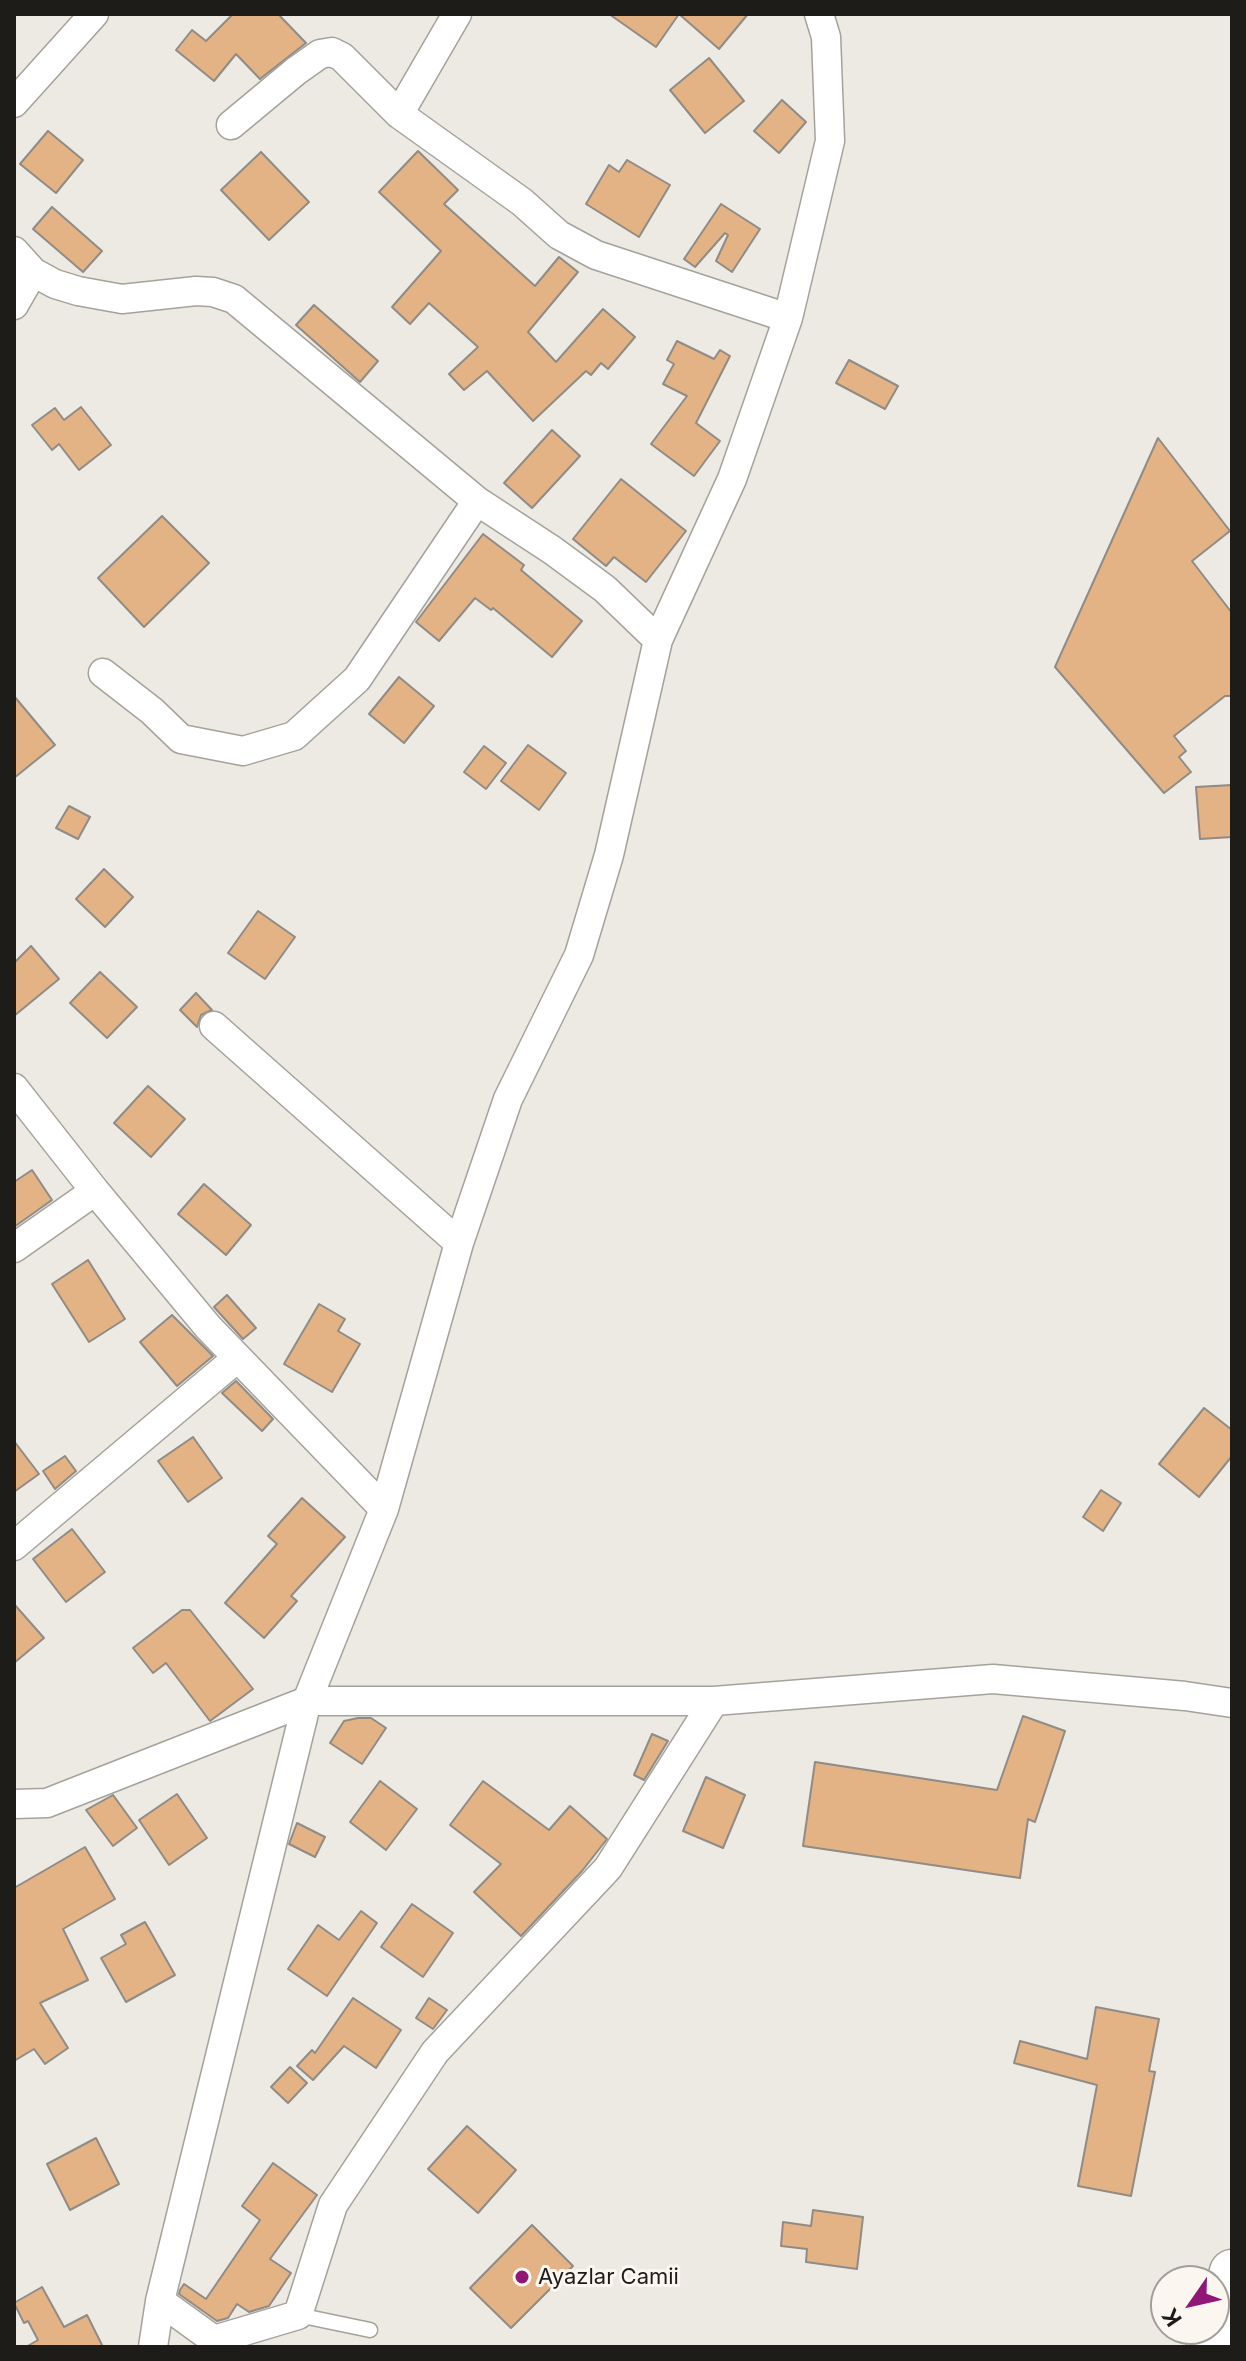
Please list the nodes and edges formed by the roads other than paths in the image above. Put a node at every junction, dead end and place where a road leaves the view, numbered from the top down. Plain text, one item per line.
1 (94, 14) edge
2 (457, 14) edge
3 (820, 14) edge
4 (14, 103) edge
5 (399, 114) junction
6 (231, 125) dead end
7 (14, 251) edge
8 (33, 272) junction
9 (14, 305) edge
10 (788, 318) junction
11 (477, 501) junction
12 (658, 640) junction
13 (103, 673) dead end
14 (214, 1026) dead end
15 (14, 1088) edge
16 (95, 1191) junction
17 (459, 1243) junction
18 (14, 1248) edge
19 (236, 1359) junction
20 (384, 1509) junction
21 (14, 1546) edge
22 (307, 1701) junction
23 (714, 1701) junction
24 (1232, 1703) edge
25 (14, 1804) edge
26 (1232, 2272) edge
27 (160, 2301) junction
28 (298, 2315) junction
29 (370, 2330) dead end
30 (153, 2347) edge
31 (1209, 2347) edge

1 - 4 street
2 - 5 street
3 - 10 street
5 - 6 street
5 - 10 street
7 - 8 street
8 - 9 street
8 - 11 street
10 - 12 street
11 - 12 street
11 - 13 street
12 - 17 street
14 - 17 street
15 - 16 street
16 - 18 street
16 - 19 street
17 - 20 street
19 - 20 street
19 - 21 street
20 - 22 street
22 - 23 street
22 - 25 street
22 - 27 street
23 - 24 street
23 - 28 street
26 - 31 highway
27 - 28 street
27 - 30 street
28 - 29 lane

